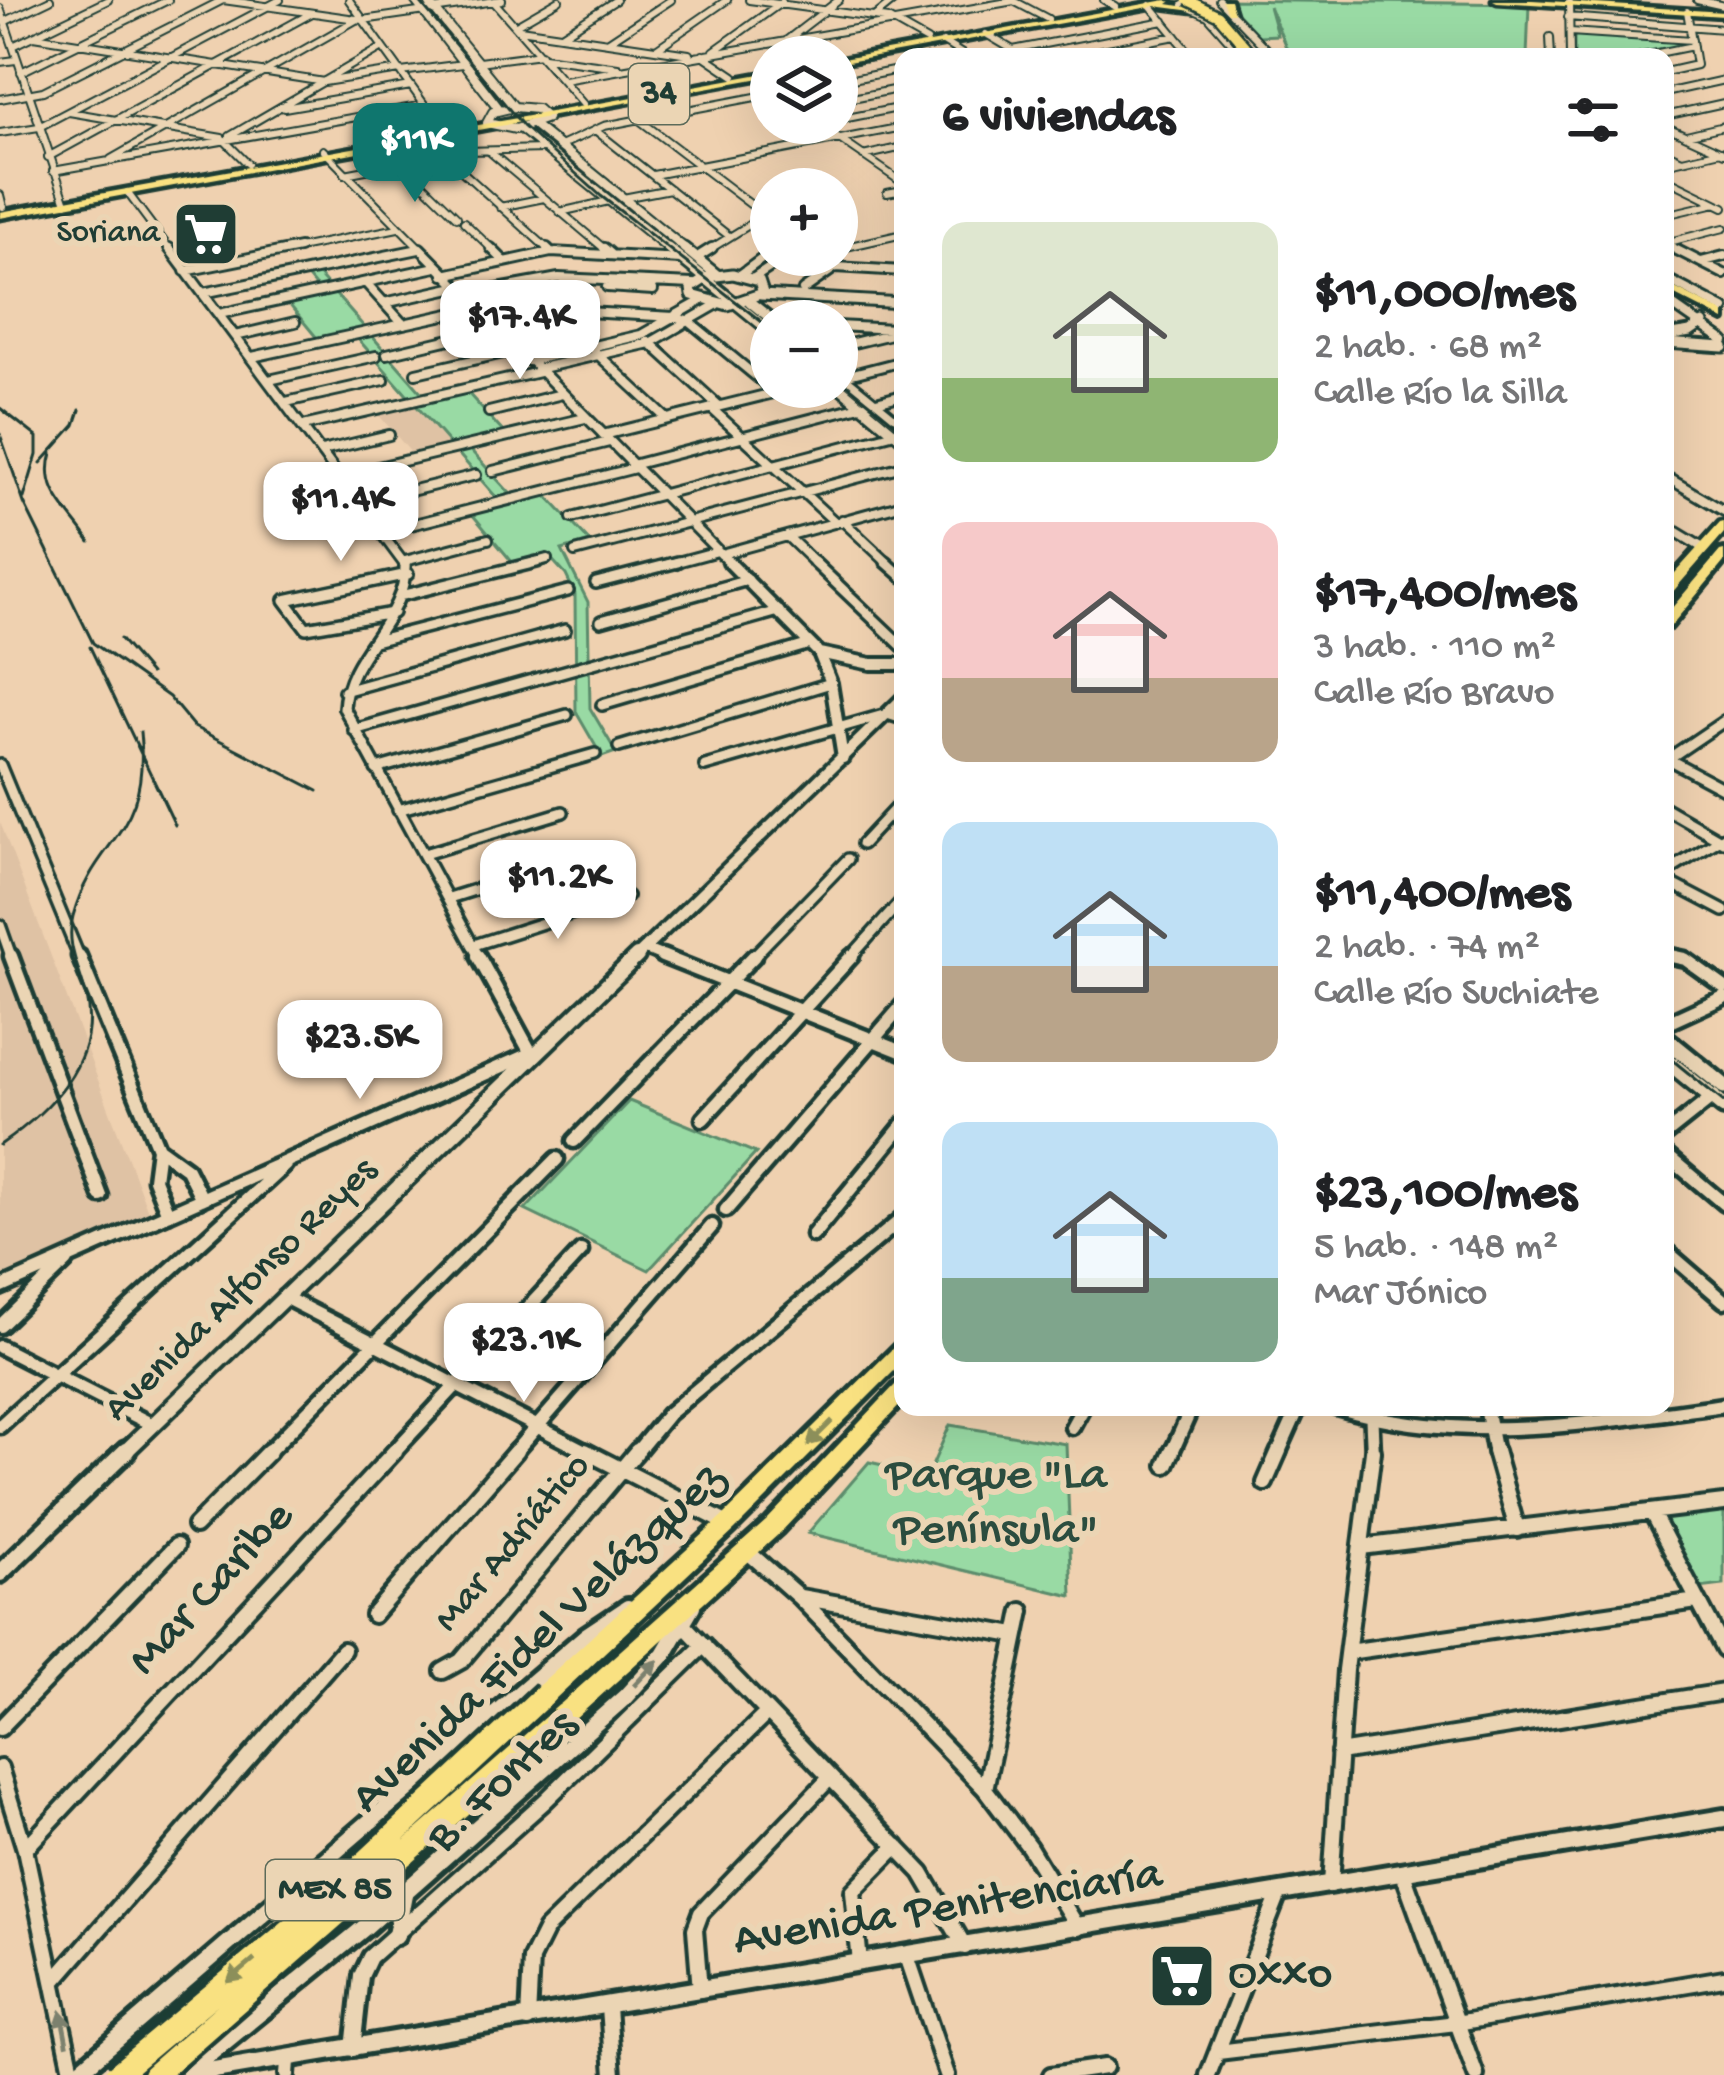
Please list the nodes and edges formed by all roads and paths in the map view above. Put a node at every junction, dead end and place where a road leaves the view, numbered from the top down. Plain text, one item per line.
1 (50, 0) edge
2 (108, 0) edge
3 (168, 0) edge
4 (223, 0) edge
5 (280, 0) edge
6 (349, 0) edge
7 (416, 0) edge
8 (427, 0) edge
9 (559, 0) edge
10 (616, 0) edge
11 (671, 0) edge
12 (727, 0) edge
13 (749, 0) edge
14 (839, 0) edge
15 (895, 0) edge
16 (1103, 0) edge
17 (1497, 0) edge
18 (1539, 0) edge
19 (497, 1) edge
20 (1013, 1) edge
21 (1165, 1) edge
22 (782, 2) edge
23 (1185, 2) edge
24 (1569, 3) edge
25 (1143, 4) edge
26 (1223, 4) edge
27 (1692, 5) edge
28 (267, 7) junction
29 (1116, 7) junction
30 (1200, 7) edge
31 (0, 8) edge
32 (826, 10) junction
33 (1724, 10) edge
34 (436, 11) junction
35 (312, 13) junction
36 (426, 13) junction
37 (874, 16) junction
38 (1568, 17) junction
39 (1048, 19) junction
40 (360, 20) junction
41 (1164, 21) junction
42 (897, 22) junction
43 (3, 24) edge
44 (518, 27) junction
45 (1690, 27) junction
46 (1724, 29) edge
47 (1570, 32) junction
48 (986, 34) junction
49 (562, 35) junction
50 (34, 36) junction
51 (791, 36) edge
52 (814, 36) edge
53 (1176, 36) junction
54 (1550, 37) dead end
55 (927, 41) junction
56 (82, 42) junction
57 (608, 42) junction
58 (943, 42) junction
59 (1693, 43) junction
60 (13, 46) junction
61 (383, 47) junction
62 (750, 47) edge
63 (911, 48) edge
64 (953, 48) edge
65 (1010, 48) edge
66 (1023, 48) edge
67 (1113, 48) edge
68 (1186, 48) edge
69 (1246, 48) edge
70 (1248, 48) edge
71 (1250, 48) edge
72 (1265, 48) edge
73 (1551, 48) edge
74 (1570, 48) edge
75 (1673, 48) edge
76 (656, 49) junction
77 (126, 50) junction
78 (894, 51) edge
79 (543, 55) junction
80 (704, 55) junction
81 (858, 56) edge
82 (172, 57) junction
83 (858, 57) edge
84 (16, 60) junction
85 (0, 62) edge
86 (478, 62) junction
87 (219, 64) junction
88 (466, 64) junction
89 (1696, 65) junction
90 (627, 68) junction
91 (1674, 70) edge
92 (264, 71) junction
93 (401, 71) junction
94 (894, 72) edge
95 (21, 73) junction
96 (750, 74) edge
97 (663, 76) dead end
98 (734, 76) junction
99 (750, 77) edge
100 (858, 78) edge
101 (1724, 79) edge
102 (564, 80) junction
103 (323, 82) junction
104 (411, 86) junction
105 (677, 87) junction
106 (894, 90) edge
107 (1674, 91) edge
108 (29, 95) junction
109 (750, 97) edge
110 (858, 97) edge
111 (0, 99) edge
112 (1724, 103) edge
113 (583, 104) junction
114 (424, 105) junction
115 (514, 107) junction
116 (894, 109) edge
117 (276, 110) junction
118 (500, 110) junction
119 (560, 110) junction
120 (69, 112) junction
121 (545, 113) junction
122 (1674, 114) edge
123 (858, 116) edge
124 (638, 119) junction
125 (116, 120) junction
126 (489, 123) junction
127 (535, 126) junction
128 (1724, 126) edge
129 (39, 128) junction
130 (165, 128) junction
131 (442, 129) junction
132 (521, 129) junction
133 (894, 129) edge
134 (595, 130) junction
135 (1674, 130) edge
136 (0, 133) edge
137 (858, 135) edge
138 (1685, 135) junction
139 (225, 140) junction
140 (813, 144) edge
141 (846, 144) edge
142 (560, 146) junction
143 (545, 149) junction
144 (894, 150) edge
145 (1723, 151) edge
146 (490, 152) junction
147 (326, 153) junction
148 (444, 155) junction
149 (863, 156) junction
150 (1674, 156) edge
151 (48, 157) junction
152 (1682, 160) junction
153 (109, 161) junction
154 (1674, 162) edge
155 (402, 163) junction
156 (248, 164) junction
157 (700, 166) junction
158 (894, 170) edge
159 (53, 171) junction
160 (887, 172) junction
161 (345, 174) junction
162 (653, 176) junction
163 (894, 178) edge
164 (1674, 182) edge
165 (1680, 185) junction
166 (1674, 187) edge
167 (670, 189) junction
168 (894, 190) edge
169 (128, 192) junction
170 (887, 193) dead end
171 (544, 198) junction
172 (623, 198) junction
173 (64, 200) junction
174 (609, 202) junction
175 (750, 204) edge
176 (1720, 205) edge
177 (1, 206) edge
178 (500, 207) junction
179 (560, 212) junction
180 (1674, 213) edge
181 (750, 226) edge
182 (398, 228) junction
183 (1724, 228) edge
184 (894, 231) edge
185 (729, 236) junction
186 (858, 242) edge
187 (1674, 242) edge
188 (1674, 248) edge
189 (419, 249) junction
190 (551, 252) junction
191 (612, 255) junction
192 (1724, 256) edge
193 (696, 258) junction
194 (681, 259) junction
195 (505, 262) junction
196 (1701, 262) junction
197 (750, 268) edge
198 (858, 268) edge
199 (894, 268) edge
200 (185, 271) junction
201 (440, 271) junction
202 (1724, 274) edge
203 (717, 275) junction
204 (740, 275) junction
205 (757, 276) edge
206 (823, 276) edge
207 (704, 278) junction
208 (754, 278) junction
209 (366, 283) junction
210 (692, 288) junction
211 (528, 289) junction
212 (803, 290) junction
213 (763, 292) junction
214 (202, 293) junction
215 (1674, 293) edge
216 (467, 298) junction
217 (894, 298) edge
218 (1674, 298) edge
219 (894, 299) edge
220 (753, 300) edge
221 (700, 301) junction
222 (384, 302) junction
223 (750, 302) edge
224 (737, 304) junction
225 (716, 305) junction
226 (551, 310) junction
227 (1674, 311) edge
228 (1687, 312) junction
229 (219, 314) junction
230 (750, 315) edge
231 (674, 316) junction
232 (1724, 316) edge
233 (295, 322) dead end
234 (690, 322) junction
235 (1703, 323) junction
236 (403, 324) junction
237 (858, 327) edge
238 (497, 328) junction
239 (894, 329) edge
240 (894, 332) edge
241 (235, 335) junction
242 (641, 335) junction
243 (1674, 337) edge
244 (1674, 340) edge
245 (1674, 341) edge
246 (858, 342) edge
247 (650, 343) junction
248 (1724, 343) edge
249 (591, 347) junction
250 (518, 350) junction
251 (387, 354) dead end
252 (600, 355) junction
253 (376, 356) dead end
254 (252, 357) junction
255 (894, 364) edge
256 (535, 368) junction
257 (750, 371) edge
258 (416, 373) dead end
259 (858, 373) edge
260 (268, 380) junction
261 (384, 380) dead end
262 (858, 392) edge
263 (562, 394) junction
264 (894, 397) edge
265 (750, 398) edge
266 (858, 401) edge
267 (286, 402) junction
268 (874, 403) junction
269 (862, 406) junction
270 (715, 407) junction
271 (489, 412) dead end
272 (585, 418) junction
273 (668, 419) junction
274 (894, 424) edge
275 (303, 427) junction
276 (894, 427) edge
277 (894, 434) edge
278 (389, 435) dead end
279 (742, 436) junction
280 (606, 438) junction
281 (322, 452) junction
282 (774, 465) junction
283 (634, 466) junction
284 (894, 468) edge
285 (493, 471) dead end
286 (476, 475) dead end
287 (340, 476) junction
288 (1674, 481) edge
289 (804, 492) junction
290 (662, 494) junction
291 (362, 503) junction
292 (894, 506) edge
293 (1724, 511) edge
294 (572, 518) dead end
295 (839, 521) junction
296 (690, 522) junction
297 (1724, 526) edge
298 (1674, 530) edge
299 (383, 532) junction
300 (787, 536) junction
301 (488, 539) dead end
302 (1703, 548) junction
303 (575, 552) dead end
304 (720, 552) junction
305 (1724, 554) edge
306 (547, 559) dead end
307 (405, 561) junction
308 (894, 569) edge
309 (408, 574) junction
310 (748, 580) junction
311 (1674, 582) edge
312 (596, 583) dead end
313 (568, 591) dead end
314 (404, 595) junction
315 (779, 611) junction
316 (393, 613) junction
317 (1674, 614) edge
318 (601, 621) dead end
319 (565, 630) dead end
320 (894, 638) edge
321 (370, 642) junction
322 (814, 649) junction
323 (894, 664) edge
324 (831, 682) junction
325 (344, 691) junction
326 (602, 705) dead end
327 (894, 707) edge
328 (887, 714) junction
329 (567, 715) dead end
330 (894, 716) edge
331 (1724, 721) edge
332 (840, 726) junction
333 (355, 730) junction
334 (619, 747) dead end
335 (595, 754) dead end
336 (1674, 755) edge
337 (843, 758) junction
338 (1674, 764) edge
339 (0, 765) edge
340 (705, 766) dead end
341 (376, 769) junction
342 (1724, 790) edge
343 (398, 810) junction
344 (894, 810) edge
345 (563, 812) dead end
346 (1674, 813) edge
347 (1723, 840) edge
348 (862, 844) dead end
349 (596, 852) dead end
350 (424, 854) junction
351 (848, 859) dead end
352 (1674, 871) edge
353 (1674, 882) edge
354 (627, 896) dead end
355 (449, 898) junction
356 (894, 908) edge
357 (1724, 911) edge
358 (0, 925) edge
359 (474, 944) junction
360 (645, 949) junction
361 (1674, 956) edge
362 (727, 983) junction
363 (1724, 987) edge
364 (1724, 998) edge
365 (799, 1011) junction
366 (894, 1016) edge
367 (1674, 1020) edge
368 (874, 1040) junction
369 (1674, 1047) edge
370 (894, 1048) edge
371 (534, 1052) junction
372 (1674, 1065) edge
373 (1721, 1095) edge
374 (704, 1119) dead end
375 (1674, 1129) edge
376 (894, 1136) edge
377 (574, 1141) dead end
378 (158, 1148) junction
379 (295, 1156) junction
380 (557, 1160) dead end
381 (1674, 1162) edge
382 (101, 1196) dead end
383 (202, 1198) junction
384 (1724, 1204) edge
385 (726, 1210) dead end
386 (168, 1214) junction
387 (894, 1225) edge
388 (712, 1226) dead end
389 (813, 1235) dead end
390 (581, 1251) dead end
391 (74, 1255) junction
392 (1674, 1258) edge
393 (0, 1288) edge
394 (284, 1297) junction
395 (1724, 1301) edge
396 (0, 1326) edge
397 (376, 1343) junction
398 (0, 1347) edge
399 (894, 1359) edge
400 (56, 1375) junction
401 (458, 1384) junction
402 (894, 1398) edge
403 (1724, 1405) edge
404 (1674, 1411) edge
405 (1078, 1416) edge
406 (1188, 1416) edge
407 (1295, 1416) edge
408 (1372, 1416) edge
409 (1391, 1416) edge
410 (1488, 1416) edge
411 (1629, 1416) edge
412 (153, 1424) junction
413 (539, 1425) junction
414 (0, 1426) edge
415 (1072, 1427) dead end
416 (1491, 1432) junction
417 (1166, 1465) dead end
418 (621, 1467) junction
419 (1265, 1483) dead end
420 (1724, 1503) edge
421 (1652, 1513) junction
422 (728, 1525) junction
423 (195, 1526) dead end
424 (1517, 1529) junction
425 (176, 1546) dead end
426 (1361, 1546) junction
427 (747, 1552) junction
428 (0, 1573) edge
429 (656, 1593) junction
430 (799, 1597) junction
431 (694, 1599) junction
432 (1697, 1601) junction
433 (1022, 1611) dead end
434 (373, 1615) dead end
435 (684, 1625) junction
436 (1015, 1635) junction
437 (704, 1645) junction
438 (343, 1649) dead end
439 (1724, 1650) edge
440 (1348, 1652) junction
441 (443, 1671) dead end
442 (1724, 1692) edge
443 (767, 1713) junction
444 (0, 1728) edge
445 (1339, 1753) junction
446 (0, 1768) edge
447 (828, 1780) junction
448 (985, 1789) junction
449 (1724, 1818) edge
450 (897, 1846) junction
451 (25, 1849) junction
452 (1403, 1873) junction
453 (1331, 1885) junction
454 (404, 1892) junction
455 (1279, 1894) junction
456 (1078, 1928) junction
457 (396, 1935) junction
458 (965, 1948) junction
459 (907, 1956) junction
460 (860, 1963) junction
461 (1724, 1978) edge
462 (55, 1980) junction
463 (700, 1990) junction
464 (162, 1999) junction
465 (608, 2007) junction
466 (529, 2020) junction
467 (1456, 2024) junction
468 (232, 2038) junction
469 (353, 2049) junction
470 (1218, 2052) junction
471 (1105, 2067) dead end
472 (288, 2068) edge
473 (74, 2075) edge
474 (116, 2075) edge
475 (154, 2075) edge
476 (184, 2075) edge
477 (613, 2075) edge
478 (947, 2075) edge
479 (1051, 2075) edge
480 (1208, 2075) edge
481 (1476, 2075) edge

1 - 43 street
2 - 50 street
3 - 56 street
4 - 28 street
4 - 77 street
5 - 28 street
6 - 40 street
7 - 36 main road
8 - 34 main road
9 - 44 street
10 - 49 street
11 - 57 street
12 - 76 street
13 - 22 street
14 - 32 street
15 - 37 street
16 - 29 street
17 - 24 main road
18 - 24 main road
19 - 34 street
19 - 44 street
20 - 39 street
20 - 42 street
21 - 23 main road
21 - 25 main road
22 - 32 street
22 - 80 street
23 - 26 main road
23 - 30 street
23 - 70 highway, bridge
24 - 27 main road
24 - 38 street
25 - 29 main road
25 - 30 main road
25 - 41 street
25 - 48 main road
26 - 30 street
26 - 72 street
27 - 33 main road
27 - 45 street
28 - 35 street
28 - 82 street
29 - 39 main road
30 - 69 street
30 - 71 highway, bridge
31 - 43 street
32 - 37 street
32 - 51 street
34 - 36 street
34 - 86 main road
35 - 40 street
35 - 87 street
36 - 40 street
36 - 88 main road
37 - 42 street
38 - 45 street
38 - 47 street
39 - 55 main road
40 - 61 street
40 - 92 street
41 - 53 street
41 - 66 street
42 - 52 street
42 - 55 street
43 - 60 street
44 - 49 street
44 - 79 street
45 - 46 street
45 - 59 street
47 - 59 street
47 - 74 street
48 - 58 main road
48 - 65 street
49 - 57 street
50 - 56 street
50 - 60 street
53 - 67 street
53 - 68 street
54 - 73 street
55 - 81 main road
56 - 77 street
56 - 95 street
57 - 76 street
58 - 63 main road
58 - 64 street
59 - 75 street
59 - 89 street
60 - 84 street
61 - 93 street
61 - 103 street
62 - 80 street
76 - 80 street
77 - 82 street
77 - 108 street
78 - 83 main road
79 - 86 street
79 - 90 street
79 - 102 street
80 - 90 street
80 - 98 street
82 - 87 street
82 - 120 street
84 - 85 street
84 - 95 street
86 - 88 street
86 - 115 main road
87 - 92 street
87 - 125 street
88 - 93 street
88 - 118 main road
89 - 91 street
89 - 101 street
90 - 102 street
92 - 103 street
92 - 130 street
93 - 103 street
93 - 104 street
94 - 100 street
95 - 108 street
96 - 98 main road, 34
97 - 105 street
98 - 105 main road, 34
99 - 119 main road, 34
101 - 107 street
102 - 113 street
103 - 117 street
104 - 114 street
104 - 117 street
105 - 113 main road, 34
106 - 110 street
108 - 111 street
108 - 129 street
109 - 124 street
112 - 122 street
113 - 119 main road, 34
114 - 131 street
114 - 139 street
115 - 118 main road, 34
115 - 121 main road, 34
116 - 123 street
117 - 139 street
118 - 126 main road, 34
119 - 121 main road, 34
120 - 125 street
120 - 129 street
121 - 126 main road, 34
121 - 127 main road, 34
124 - 134 street
124 - 157 street
125 - 130 street
125 - 151 street
126 - 131 main road, 34
126 - 132 main road, 34
126 - 147 main road, 34
127 - 132 main road, 34
127 - 142 main road
128 - 138 street
129 - 136 street
129 - 151 street
130 - 139 street
130 - 153 street
131 - 147 main road, 34
132 - 143 main road
133 - 137 street
134 - 142 street
134 - 162 street
135 - 138 street
138 - 145 street
139 - 153 street
139 - 156 street
140 - 157 street
141 - 149 street
142 - 172 main road
143 - 146 street
143 - 174 main road
144 - 149 street
145 - 152 street
146 - 148 street
146 - 171 street
147 - 156 main road, 34
147 - 161 street
147 - 169 main road, 34
148 - 155 street
148 - 178 street
149 - 160 street
150 - 152 street
151 - 159 street
152 - 154 street
153 - 159 street
155 - 161 street
155 - 195 street
156 - 173 main road, 34
157 - 162 street
157 - 175 street
158 - 160 street
159 - 173 street
160 - 163 street
161 - 182 street
162 - 167 street
164 - 165 street
165 - 166 street
165 - 176 street
167 - 172 street
167 - 185 street
168 - 170 street
169 - 173 main road, 34
169 - 200 street
171 - 178 street
171 - 179 street
172 - 193 main road
173 - 177 main road, 34
174 - 179 street
174 - 194 main road
176 - 180 street
178 - 190 street
179 - 191 street
181 - 185 street
182 - 189 street
182 - 200 street
183 - 187 street
184 - 186 street
185 - 193 street
188 - 196 street
189 - 201 street
189 - 214 street
190 - 191 street
190 - 195 street
191 - 194 street
192 - 196 street
193 - 203 main road
194 - 207 main road
195 - 201 street
196 - 202 street
197 - 204 street
198 - 199 street
200 - 214 street
201 - 209 street
201 - 216 street
203 - 204 main road
203 - 207 main road
204 - 208 main road
205 - 208 street
206 - 212 street
207 - 210 main road
207 - 224 main road
208 - 213 main road
209 - 222 street
209 - 229 street
210 - 211 street
210 - 216 street
210 - 221 main road
211 - 216 street
211 - 226 street
212 - 213 main road
212 - 217 main road
213 - 219 main road
213 - 220 main road
214 - 229 street
215 - 232 highway
216 - 222 street
216 - 236 street
216 - 238 street
218 - 228 street
221 - 225 main road
221 - 231 street
222 - 236 street
223 - 224 main road
224 - 225 main road
224 - 230 main road
225 - 234 street
226 - 231 street
226 - 249 street
227 - 228 street
228 - 235 street
229 - 241 street
231 - 234 street
231 - 242 street
233 - 241 street
234 - 247 street
234 - 257 street
235 - 243 main road
235 - 248 street
236 - 254 street
237 - 239 street
238 - 250 street
238 - 251 street
240 - 246 street
241 - 254 street
242 - 247 street
242 - 249 street
244 - 248 main road
245 - 248 main road
247 - 252 street
247 - 270 street
249 - 252 street
249 - 256 street
250 - 256 street
250 - 258 street
252 - 256 street
252 - 273 street
253 - 260 street
254 - 260 street
255 - 259 street
256 - 263 street
256 - 275 street
260 - 267 street
261 - 267 street
262 - 268 main road
263 - 271 street
263 - 272 street
264 - 268 street
265 - 270 street
266 - 269 main road
267 - 275 street
268 - 269 street
268 - 274 main road
269 - 276 main road
269 - 279 street
270 - 273 street
270 - 279 street
272 - 280 street
272 - 287 street
273 - 280 street
275 - 281 street
277 - 282 street
278 - 281 street
279 - 282 street
279 - 283 street
280 - 283 street
280 - 285 street
281 - 287 street
282 - 289 street
282 - 290 street
283 - 290 street
283 - 299 street
284 - 289 street
286 - 291 street
287 - 291 street
288 - 293 street
289 - 295 street
289 - 296 street
290 - 294 street
290 - 296 street
291 - 299 street
292 - 295 street
295 - 300 street
295 - 308 street
296 - 303 street
296 - 304 street
297 - 302 highway
298 - 302 street
299 - 307 street
300 - 304 street
300 - 320 street
301 - 307 street
302 - 311 highway
304 - 310 street
304 - 312 street
305 - 317 highway
306 - 314 street
307 - 309 street
309 - 314 street
309 - 316 street
310 - 315 street
310 - 318 street
313 - 321 street
314 - 316 street
315 - 322 street
315 - 333 street
316 - 321 street
319 - 325 street
321 - 325 street
322 - 323 street
322 - 324 street
322 - 326 street
324 - 332 street
324 - 334 street
325 - 333 street
327 - 328 street, Avenida Alfonso Reyes
328 - 330 street
328 - 332 street
328 - 337 street, Avenida Alfonso Reyes
329 - 341 street
331 - 336 street
332 - 337 street
332 - 340 street
333 - 341 street
335 - 343 street
337 - 360 street, Avenida Alfonso Reyes
338 - 342 street
339 - 378 street
341 - 343 street
343 - 350 street
344 - 348 street
345 - 350 street
346 - 347 street
347 - 352 street
349 - 355 street
350 - 355 street
351 - 362 street
353 - 357 street
354 - 359 street
355 - 359 street
356 - 365 street
358 - 382 street
359 - 371 street
360 - 362 street
360 - 371 street, Avenida Alfonso Reyes
361 - 363 street
362 - 365 street
362 - 377 street
364 - 367 street
365 - 368 street
365 - 374 street
366 - 368 street
368 - 370 street
368 - 385 street
369 - 373 main road
371 - 379 street
371 - 394 street, Avenida Alfonso Reyes
372 - 373 main road
373 - 375 street
376 - 389 street
378 - 383 street
378 - 386 street
379 - 383 street
379 - 400 street
380 - 397 street
381 - 384 street
383 - 386 street
386 - 391 street
387 - 418 street, Mar Adriático
388 - 413 street
390 - 401 street, Mar Caribe
391 - 393 street
391 - 396 street
392 - 395 street
394 - 397 street
394 - 412 street, Avenida Alfonso Reyes
397 - 401 street
397 - 423 street
398 - 400 street
399 -> 422 highway, Avenida Fidel Velázquez / MEX 85
400 - 412 street
400 - 414 street
401 - 413 street
401 - 451 street, Mar Caribe
402 - 427 highway, Avenida Fidel Velázquez / MEX 85
403 - 404 street
405 - 415 street
406 - 417 street
407 - 419 street
408 - 426 street
409 - 416 street
410 - 416 street
411 - 416 street
412 - 428 street, Avenida Alfonso Reyes
413 - 418 street
413 - 434 street
416 - 424 street
418 - 422 street
418 - 441 street, Mar Adriático
420 - 421 street
421 - 424 street
421 - 432 street
422 - 429 highway, Avenida Fidel Velázquez / MEX 85
424 - 426 street
425 - 444 street
426 - 440 street
427 - 430 street
427 - 431 highway, Avenida Fidel Velázquez / MEX 85
429 - 464 street
429 -> 474 highway, Avenida Fidel Velázquez / MEX 85, bridge
430 - 436 street
430 - 448 street
431 - 435 street
431 - 475 highway, Avenida Fidel Velázquez / MEX 85, bridge
432 - 439 street
432 - 440 street
433 - 436 street
435 - 437 street
454 -> 435 street
436 - 448 street
437 - 443 street
437 - 457 street, B. Fontes
438 - 462 street
440 - 445 street
442 - 445 street
443 - 447 street
443 - 466 street
445 - 453 street
446 - 451 street
447 - 450 street
447 - 463 street
448 - 456 street
449 - 452 street, Avenida Penitenciaría
450 - 458 street
450 - 460 street
451 - 462 street
452 - 453 street, Avenida Penitenciaría
452 - 467 street
453 - 455 street, Avenida Penitenciaría
454 - 457 street
454 - 468 street
455 - 456 street, Avenida Penitenciaría
455 - 470 street
456 - 458 street, Avenida Penitenciaría
457 - 469 street, B. Fontes
458 - 459 street, Avenida Penitenciaría
459 - 460 street, Avenida Penitenciaría
459 - 478 street
460 - 463 street, Avenida Penitenciaría
461 - 467 street
473 -> 462 street
463 - 465 street, Avenida Penitenciaría
464 - 468 street
464 - 473 street
465 - 466 street, Avenida Penitenciaría
465 - 477 street
466 - 469 street, Avenida Penitenciaría
467 - 470 street
467 - 481 street
468 - 476 street
469 - 472 street, Avenida Penitenciaría
470 - 480 street
471 - 479 street
472 - 476 street, Avenida Penitenciaría

